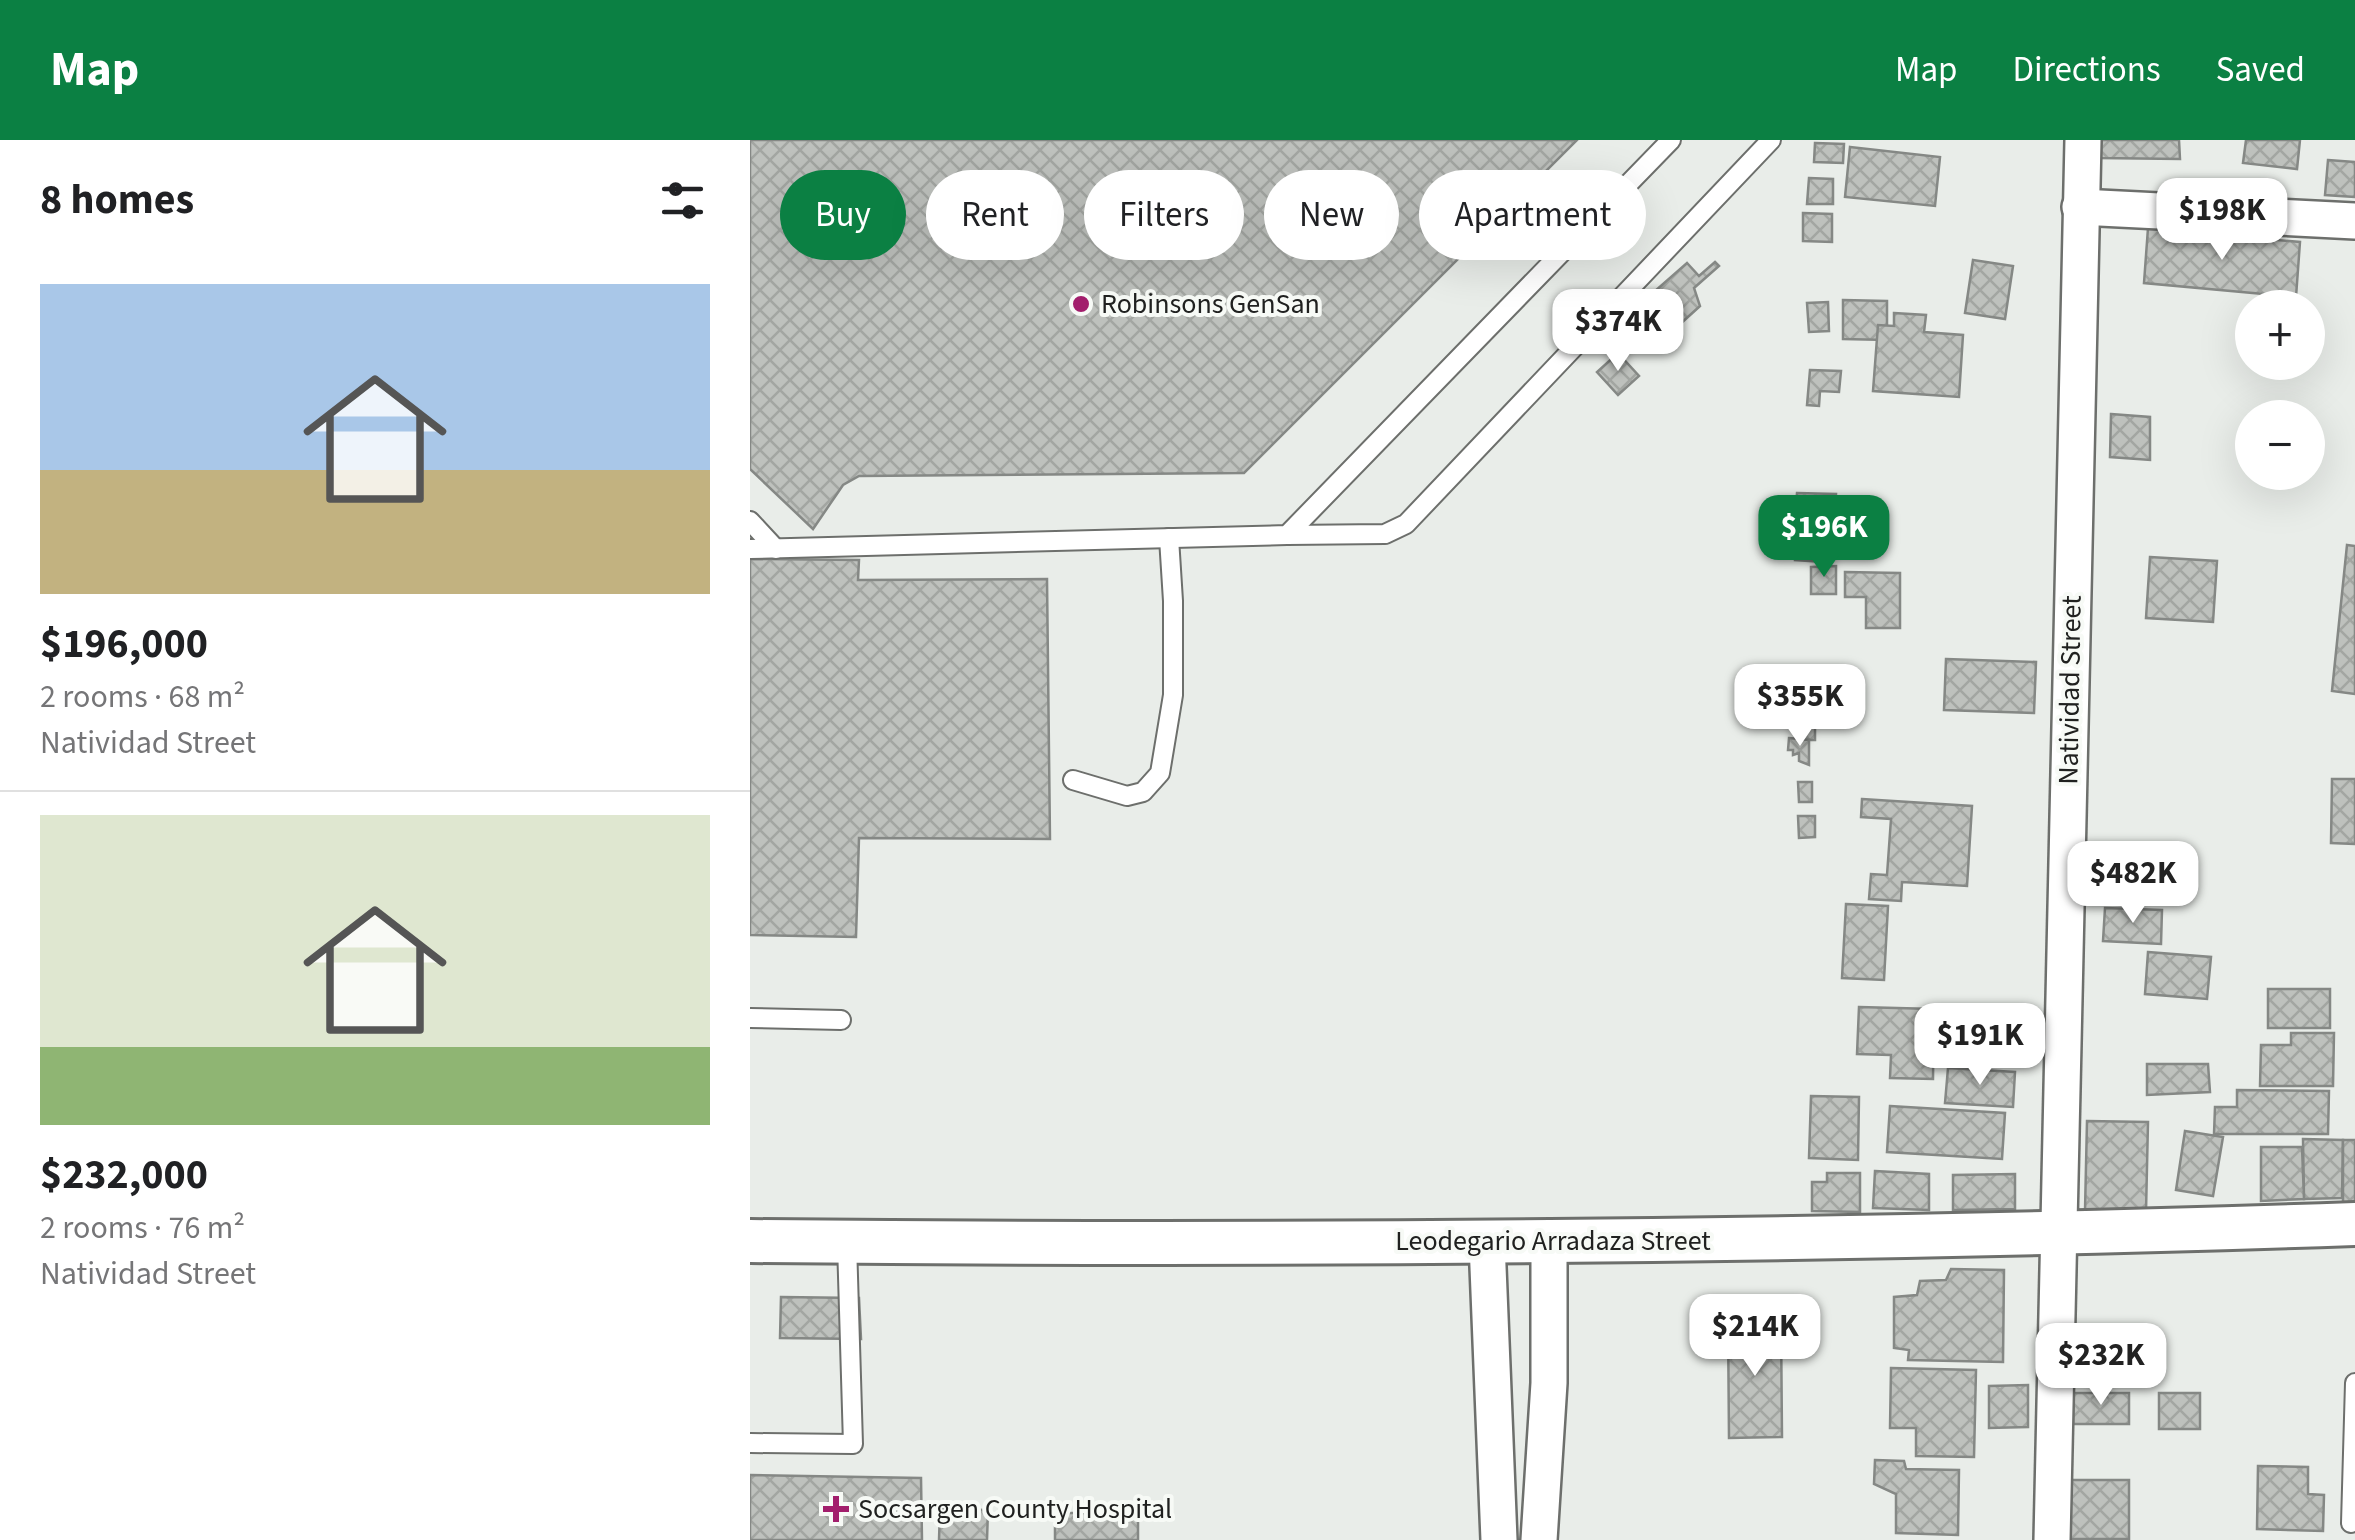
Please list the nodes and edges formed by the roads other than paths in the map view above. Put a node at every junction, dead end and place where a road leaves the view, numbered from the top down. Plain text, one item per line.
1 (1671, 140) edge
2 (1771, 140) edge
3 (2083, 140) edge
4 (2080, 207) junction
5 (2355, 221) edge
6 (750, 521) edge
7 (1287, 535) junction
8 (1169, 538) junction
9 (750, 549) edge
10 (776, 549) junction
11 (1072, 780) dead end
12 (750, 1018) edge
13 (841, 1020) dead end
14 (2355, 1224) edge
15 (2058, 1234) junction
16 (750, 1242) edge
17 (847, 1242) junction
18 (1487, 1242) junction
19 (1549, 1242) junction
20 (2355, 1383) edge
21 (750, 1443) edge
22 (2351, 1523) dead end
23 (1499, 1540) edge
24 (1539, 1540) edge
25 (2052, 1540) edge

1 - 7 lane
2 - 7 lane
3 - 4 street, Natividad Street
4 - 5 street
4 - 15 street, Natividad Street
6 - 10 lane
7 - 8 lane
8 - 10 lane
8 - 11 lane
9 - 10 lane
12 - 13 lane
14 - 15 street, Leodegario Arradaza Street
15 - 19 street, Leodegario Arradaza Street
15 - 25 street, Natividad Street
16 - 17 street, Leodegario Arradaza Street
17 - 18 street, Leodegario Arradaza Street
17 - 21 lane
18 - 19 street, Leodegario Arradaza Street
18 - 23 street
19 - 24 street
20 - 22 lane

